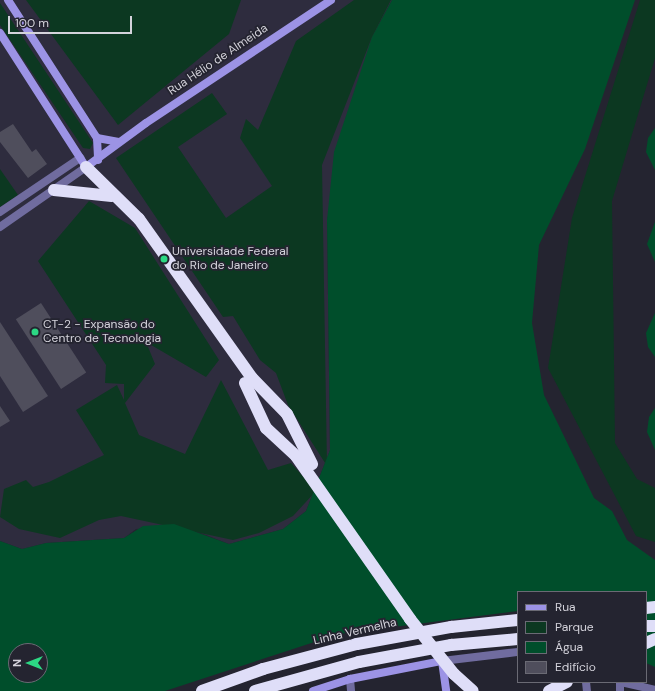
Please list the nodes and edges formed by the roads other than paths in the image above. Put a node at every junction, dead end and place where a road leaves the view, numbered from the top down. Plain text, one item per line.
1 (8, 0) edge
2 (331, 0) edge
3 (0, 33) edge
4 (97, 138) junction
5 (119, 142) junction
6 (98, 160) junction
7 (83, 162) junction
8 (54, 190) junction
9 (112, 196) junction
10 (0, 212) edge
11 (0, 227) edge
12 (224, 346) junction
13 (517, 620) edge
14 (517, 639) edge
15 (432, 644) junction
16 (517, 652) edge
17 (442, 661) junction
18 (350, 679) junction
19 (565, 683) edge
20 (624, 683) edge
21 (650, 690) edge
22 (202, 691) edge
23 (255, 691) edge
24 (314, 691) edge
25 (351, 691) edge
26 (446, 691) edge
27 (474, 691) edge
28 (549, 691) edge

1 - 4 street
2 - 5 street, Rua Hélio de Almeida
3 - 7 street
4 - 5 street
4 - 6 street
5 - 6 street, Rua Hélio de Almeida
6 - 7 street, Rua Hélio de Almeida
7 - 8 street
7 - 9 highway
7 - 10 street
8 - 9 highway
8 - 11 street
9 - 12 highway
12 - 15 highway, bridge
12 - 15 highway, bridge
13 - 22 highway, Linha Vermelha
14 - 23 highway
15 - 27 highway, bridge
16 - 17 street
17 - 18 street
17 - 26 street
18 - 24 street
18 - 25 street
19 - 28 highway
20 - 21 street

